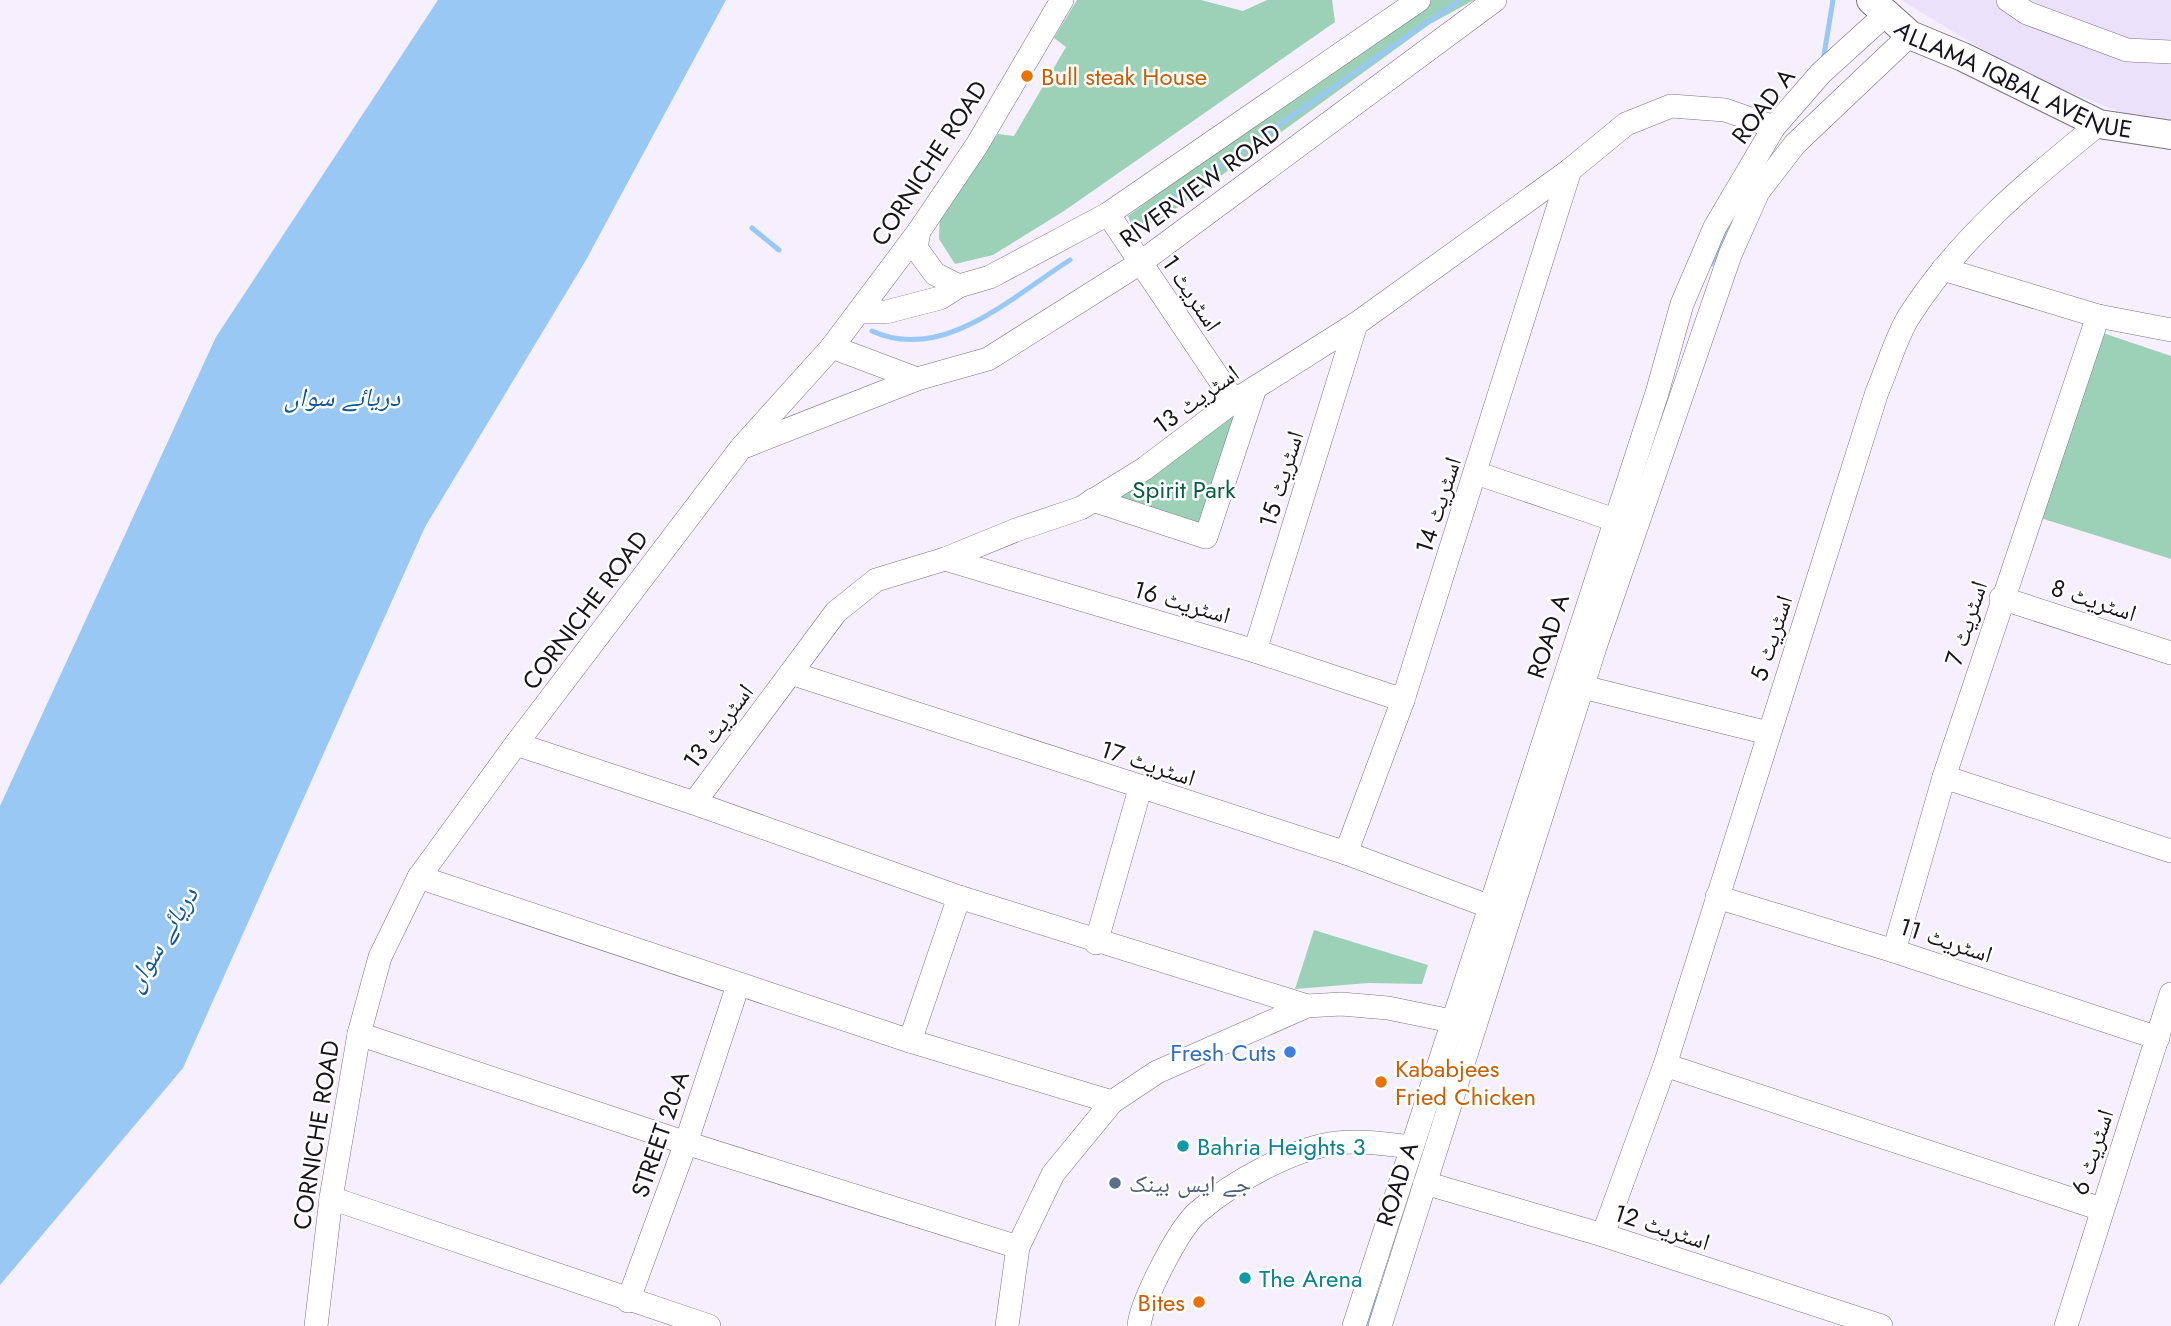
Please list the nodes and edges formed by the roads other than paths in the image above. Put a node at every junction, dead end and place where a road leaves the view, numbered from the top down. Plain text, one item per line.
1 (1062, 0) edge
2 (1419, 0) edge
3 (1495, 0) edge
4 (2008, 0) edge
5 (1878, 7) edge
6 (1910, 35) junction
7 (2171, 52) edge
8 (2099, 124) junction
9 (1774, 127) junction
10 (2171, 135) edge
11 (1570, 170) junction
12 (1108, 214) junction
13 (919, 231) junction
14 (1140, 263) junction
15 (1943, 269) junction
16 (959, 286) junction
17 (859, 312) junction
18 (2098, 316) junction
19 (1356, 324) junction
20 (2171, 330) edge
21 (832, 347) junction
22 (917, 379) junction
23 (1255, 388) junction
24 (1234, 401) junction
25 (741, 448) junction
26 (1476, 473) junction
27 (1093, 500) junction
28 (1615, 520) junction
29 (945, 559) junction
30 (2001, 598) junction
31 (1255, 651) junction
32 (2171, 653) edge
33 (791, 673) junction
34 (1583, 687) junction
35 (1403, 700) junction
36 (1768, 733) junction
37 (516, 744) junction
38 (1944, 777) junction
39 (1140, 789) junction
40 (694, 803) junction
41 (2171, 851) edge
42 (1346, 853) junction
43 (419, 877) junction
44 (959, 897) junction
45 (1717, 897) junction
46 (1488, 906) junction
47 (1096, 943) junction
48 (1895, 951) junction
49 (738, 985) junction
50 (2171, 995) edge
51 (1307, 1006) junction
52 (1452, 1023) junction
53 (1476, 1026) junction
54 (359, 1034) junction
55 (2158, 1038) junction
56 (910, 1041) junction
57 (1665, 1065) junction
58 (1112, 1102) junction
59 (686, 1143) junction
60 (1412, 1147) junction
61 (1425, 1183) junction
62 (331, 1198) junction
63 (2101, 1209) junction
64 (1603, 1235) junction
65 (1018, 1247) junction
66 (628, 1301) junction
67 (1850, 1321) edge
68 (316, 1326) edge
69 (709, 1326) edge
70 (1007, 1326) edge
71 (1139, 1326) edge
72 (1354, 1326) edge
73 (1380, 1326) edge
74 (1881, 1326) edge
75 (2066, 1326) edge

1 - 13 street, CORNICHE ROAD
2 - 12 street, RIVERVIEW ROAD
3 - 14 street, RIVERVIEW ROAD
4 - 7 street
5 - 6 main road, ALLAMA IQBAL AVENUE
5 - 9 street, ROAD A
6 - 8 main road, ALLAMA IQBAL AVENUE
6 - 34 street, ROAD A
8 - 10 main road, ALLAMA IQBAL AVENUE
8 - 15 street, اسٹریٹ 5
9 - 11 street, اسٹریٹ 13
9 - 28 street, ROAD A
11 - 19 street, اسٹریٹ 13
11 - 26 street, اسٹریٹ 14
12 - 14 street, اسٹریٹ 1
12 - 16 street, RIVERVIEW ROAD
13 - 16 street
13 - 17 street, CORNICHE ROAD
14 - 22 street, RIVERVIEW ROAD
14 - 24 street, اسٹریٹ 1
15 - 18 street
15 - 36 street, اسٹریٹ 5
16 - 17 street, RIVERVIEW ROAD
17 - 21 street, CORNICHE ROAD
18 - 20 street
18 - 30 street, اسٹریٹ 7
19 - 23 street, اسٹریٹ 13
19 - 31 street, اسٹریٹ 15
21 - 22 street
21 - 25 street, CORNICHE ROAD
22 - 25 street, RIVERVIEW ROAD
23 - 24 street, اسٹریٹ 13
23 - 27 street
24 - 27 street, اسٹریٹ 13
25 - 37 street, CORNICHE ROAD
26 - 28 street
26 - 35 street, اسٹریٹ 14
27 - 29 street, اسٹریٹ 13
28 - 46 street, ROAD A
29 - 31 street, اسٹریٹ 16
29 - 33 street, اسٹریٹ 13
30 - 32 street, اسٹریٹ 8
30 - 38 street, اسٹریٹ 7
31 - 35 street, اسٹریٹ 16
33 - 39 street, اسٹریٹ 17
33 - 40 street, اسٹریٹ 13
34 - 36 street
34 - 53 street, ROAD A
35 - 42 street, اسٹریٹ 14
36 - 45 street, اسٹریٹ 5
37 - 40 street
37 - 43 street, CORNICHE ROAD
38 - 41 street
38 - 48 street, اسٹریٹ 7
39 - 42 street, اسٹریٹ 17
39 - 47 street
40 - 44 street
42 - 46 street, اسٹریٹ 17
43 - 49 street
43 - 54 street, CORNICHE ROAD
44 - 47 street
44 - 56 street
45 - 48 street, اسٹریٹ 11
45 - 57 street, اسٹریٹ 5
46 - 52 street, ROAD A
47 - 51 street
48 - 55 street, اسٹریٹ 11
49 - 56 street
49 - 59 street, STREET 20-A
50 - 55 street, اسٹریٹ 6
51 - 52 street
51 - 58 street
52 - 53 street
52 - 60 street, ROAD A
53 - 61 street, ROAD A
54 - 59 street
54 - 62 street, CORNICHE ROAD
55 - 63 street, اسٹریٹ 6
56 - 58 street
57 - 63 street
57 - 64 street, اسٹریٹ 5
58 - 65 street
59 - 65 street
59 - 66 street, STREET 20-A
60 - 71 street
60 - 72 street, ROAD A
61 - 64 street, اسٹریٹ 12
61 - 73 street, ROAD A
62 - 66 street
62 - 68 street, CORNICHE ROAD
63 - 75 street, اسٹریٹ 6
64 - 67 street, اسٹریٹ 12
65 - 70 street
66 - 69 street
67 - 74 street, اسٹریٹ 12

